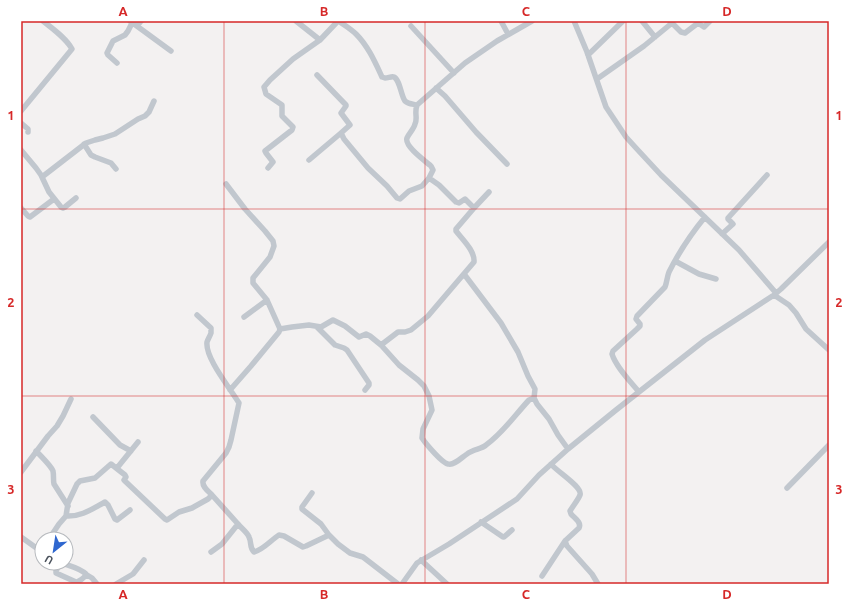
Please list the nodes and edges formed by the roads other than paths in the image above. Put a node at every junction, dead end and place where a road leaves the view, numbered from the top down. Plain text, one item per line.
1 (43, 21) edge
2 (296, 21) edge
3 (338, 21) edge
4 (501, 21) edge
5 (532, 21) edge
6 (574, 21) edge
7 (623, 21) edge
8 (642, 21) edge
9 (710, 21) edge
10 (131, 22) edge
11 (671, 22) edge
12 (139, 24) edge
13 (411, 26) dead end
14 (508, 34) junction
15 (655, 37) junction
16 (320, 40) junction
17 (172, 51) dead end
18 (588, 55) junction
19 (117, 62) dead end
20 (454, 73) junction
21 (317, 75) dead end
22 (597, 79) junction
23 (436, 88) junction
24 (154, 101) dead end
25 (417, 105) junction
26 (21, 111) edge
27 (21, 123) edge
28 (28, 132) dead end
29 (341, 133) junction
30 (84, 144) junction
31 (21, 150) edge
32 (309, 160) dead end
33 (507, 164) dead end
34 (268, 168) dead end
35 (116, 169) dead end
36 (766, 175) dead end
37 (42, 177) junction
38 (429, 178) junction
39 (226, 184) dead end
40 (489, 192) dead end
41 (76, 198) dead end
42 (54, 199) junction
43 (21, 208) edge
44 (474, 208) junction
45 (705, 217) junction
46 (722, 234) junction
47 (829, 242) edge
48 (675, 261) junction
49 (464, 274) junction
50 (716, 279) dead end
51 (775, 294) junction
52 (267, 300) junction
53 (197, 315) dead end
54 (244, 317) dead end
55 (317, 328) junction
56 (280, 329) junction
57 (381, 346) junction
58 (829, 350) edge
59 (230, 390) junction
60 (365, 390) dead end
61 (639, 392) junction
62 (534, 398) junction
63 (71, 399) dead end
64 (93, 417) dead end
65 (138, 442) dead end
66 (829, 444) edge
67 (568, 449) junction
68 (36, 451) junction
69 (131, 451) junction
70 (551, 464) junction
71 (117, 468) junction
72 (21, 472) edge
73 (786, 488) dead end
74 (312, 493) dead end
75 (212, 495) junction
76 (68, 506) junction
77 (130, 510) dead end
78 (66, 516) junction
79 (481, 522) junction
80 (238, 524) junction
81 (512, 530) dead end
82 (54, 531) edge
83 (330, 535) junction
84 (21, 537) edge
85 (565, 541) junction
86 (34, 546) edge
87 (210, 552) dead end
88 (144, 560) dead end
89 (421, 560) junction
90 (74, 568) edge
91 (56, 571) edge
92 (87, 575) junction
93 (542, 576) dead end
94 (75, 583) edge
95 (97, 584) edge
96 (116, 584) edge
97 (398, 584) edge
98 (402, 584) edge
99 (447, 584) edge
100 (598, 584) edge

1 - 26 street
2 - 16 street
3 - 16 street
3 - 25 street
4 - 14 street
5 - 14 street
6 - 18 street
7 - 18 street
8 - 15 street
9 - 11 street
10 - 12 street
10 - 19 street
11 - 15 street
12 - 17 street
13 - 20 street
14 - 20 street
15 - 22 street
16 - 34 street
18 - 22 street
20 - 23 street
21 - 29 street
22 - 45 street
23 - 25 street
23 - 33 street
24 - 30 street
25 - 38 street
27 - 28 street
29 - 32 street
29 - 38 street
30 - 35 street
30 - 37 street
31 - 37 street
36 - 46 street
37 - 42 street
38 - 44 street
39 - 52 street
40 - 44 street
41 - 42 street
42 - 43 street
44 - 49 street
45 - 46 street
45 - 48 street
46 - 51 street
47 - 51 street
48 - 50 street
48 - 61 street
49 - 57 street
49 - 62 street
51 - 58 street
51 - 61 street
52 - 54 street
52 - 56 street
53 - 59 street
55 - 56 street
55 - 57 street
55 - 60 street
56 - 59 street
57 - 62 street
59 - 75 street
61 - 67 street
62 - 67 street
63 - 68 street
64 - 69 street
65 - 69 street
66 - 73 street
67 - 70 street
68 - 72 street
68 - 76 street
69 - 71 street
70 - 79 street
70 - 85 street
71 - 75 street
71 - 76 street
74 - 83 street
75 - 80 street
76 - 78 street
77 - 78 street
78 - 82 street
79 - 81 street
79 - 89 street
80 - 83 street
80 - 87 street
83 - 97 street
84 - 86 street
85 - 93 street
85 - 100 street
88 - 96 street
89 - 98 street
89 - 99 street
90 - 92 street
91 - 94 street
92 - 94 street
92 - 95 street

